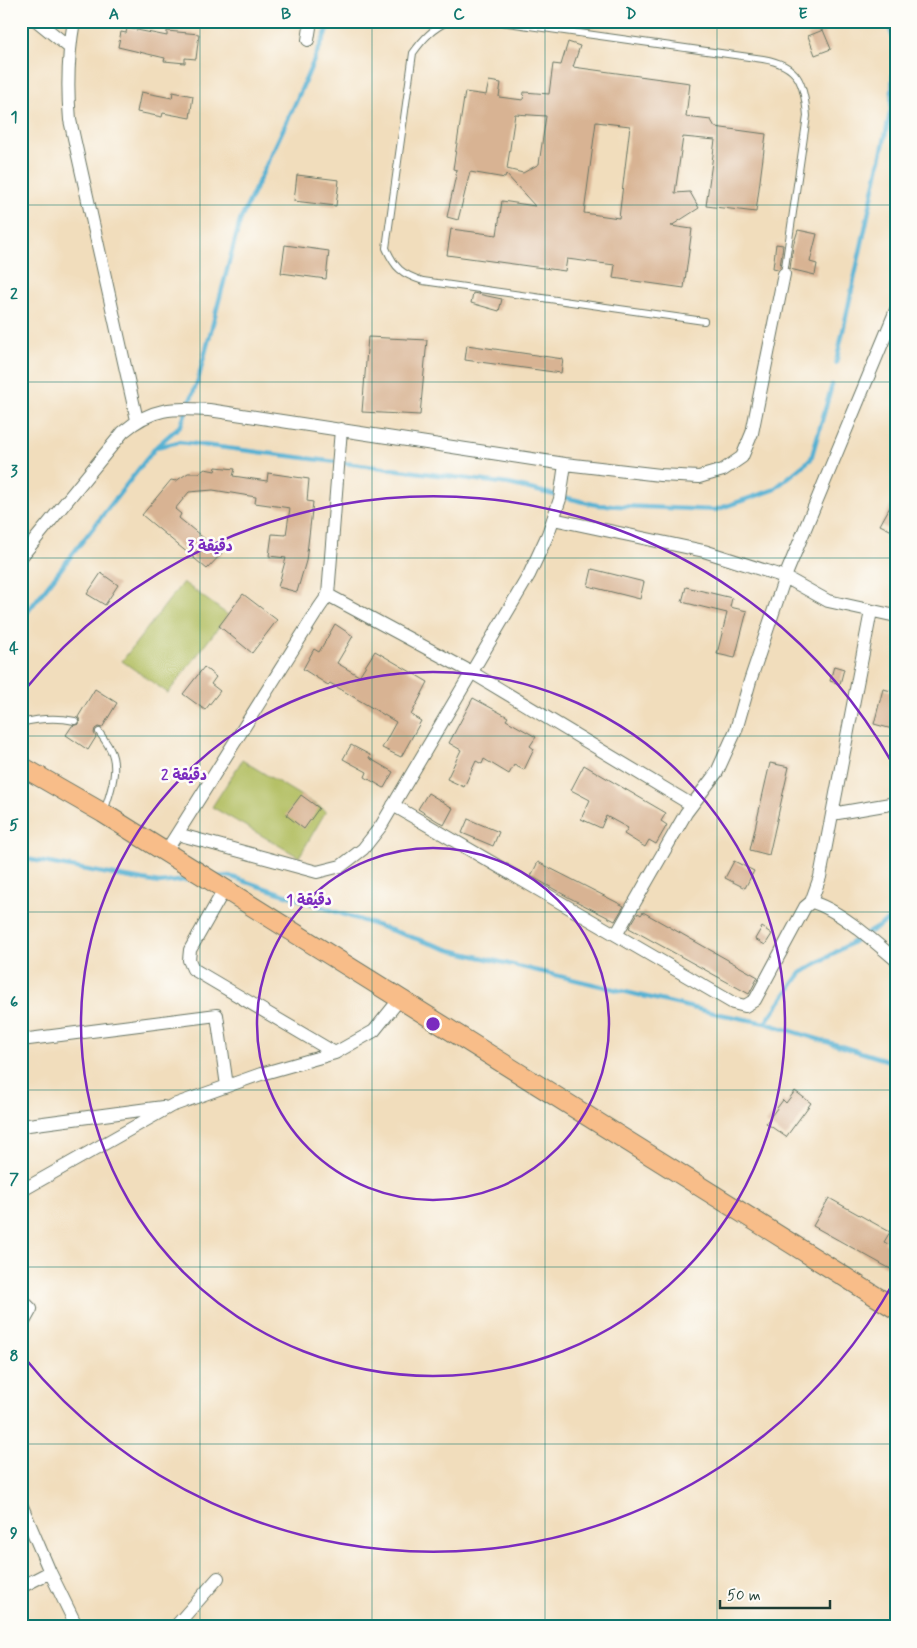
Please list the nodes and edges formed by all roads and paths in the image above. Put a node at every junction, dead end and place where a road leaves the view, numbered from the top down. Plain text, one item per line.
1 (37, 21) edge
2 (74, 21) edge
3 (311, 21) edge
4 (449, 21) edge
5 (494, 21) edge
6 (308, 40) dead end
7 (69, 48) junction
8 (784, 274) joint
9 (896, 310) edge
10 (704, 321) dead end
11 (893, 324) edge
12 (137, 420) junction
13 (341, 429) junction
14 (565, 464) junction
15 (553, 519) junction
16 (21, 557) edge
17 (785, 577) junction
18 (328, 595) junction
19 (871, 611) junction
20 (896, 616) edge
21 (471, 672) junction
22 (75, 721) dead end
23 (21, 723) edge
24 (99, 732) dead end
25 (21, 766) edge
26 (896, 803) edge
27 (393, 805) junction
28 (692, 805) junction
29 (103, 813) junction
30 (832, 814) junction
31 (177, 834) junction
32 (165, 853) junction
33 (224, 890) junction
34 (810, 902) junction
35 (616, 935) junction
36 (896, 960) edge
37 (399, 1000) junction
38 (21, 1040) edge
39 (335, 1053) junction
40 (227, 1086) junction
41 (171, 1106) junction
42 (21, 1126) edge
43 (21, 1191) edge
44 (21, 1299) edge
45 (896, 1310) edge
46 (21, 1327) edge
47 (21, 1504) edge
48 (50, 1572) junction
49 (218, 1578) dead end
50 (21, 1587) edge
51 (77, 1627) edge
52 (175, 1627) edge

1 - 7 street
2 - 7 street
3 - 6 street
4 - 10 lane
5 - 8 lane
7 - 12 street
8 - 14 street
9 - 11 street
11 - 17 street
12 - 13 street
12 - 16 street
13 - 14 street
13 - 18 street
14 - 15 street
15 - 17 street
15 - 21 street
17 - 19 street
17 - 28 street
18 - 21 street
18 - 31 street
19 - 20 street
19 - 30 street
21 - 27 street
21 - 28 street
22 - 23 lane
24 - 29 lane
25 - 29 main road
26 - 30 street
27 - 31 street
27 - 35 street
28 - 35 street
29 - 32 main road
30 - 34 street
31 - 32 street
32 - 33 main road
33 - 37 main road
33 - 39 street
34 - 35 street
34 - 36 street
37 - 39 street
37 - 45 main road
38 - 40 street
39 - 40 street
40 - 41 street
41 - 42 street
41 - 43 street
44 - 46 street
47 - 48 street
48 - 50 street
48 - 51 street
49 - 52 street

